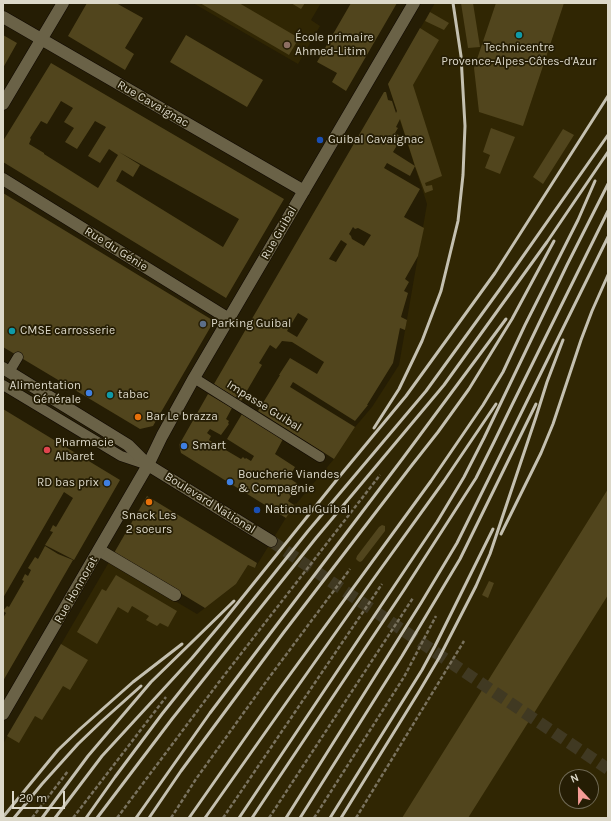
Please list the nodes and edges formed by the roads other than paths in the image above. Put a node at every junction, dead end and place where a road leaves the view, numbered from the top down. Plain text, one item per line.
1 (63, 3) edge
2 (414, 3) edge
3 (3, 17) edge
4 (42, 40) junction
5 (3, 104) edge
6 (3, 179) edge
7 (304, 191) junction
8 (229, 319) junction
9 (18, 357) dead end
10 (6, 370) edge
11 (194, 378) junction
12 (3, 385) edge
13 (320, 457) dead end
14 (148, 465) junction
15 (271, 541) tunnel mouth
16 (99, 550) junction
17 (175, 595) dead end
18 (3, 714) edge

1 - 4 street
2 - 7 street, Rue Guibal
3 - 4 street, Rue Cavaignac
4 - 5 street
4 - 7 street, Rue Cavaignac
6 - 8 street, Rue du Génie
7 - 8 street, Rue Guibal
8 - 11 street, Rue Guibal
9 - 10 lane
10 - 14 street, Boulevard National
11 - 13 lane, Impasse Guibal
11 - 14 street, Rue Guibal
12 - 14 lane, Boulevard National
14 - 15 street, Boulevard National
14 - 16 street, Rue Honnorat
16 - 17 street
16 - 18 street, Rue Honnorat

